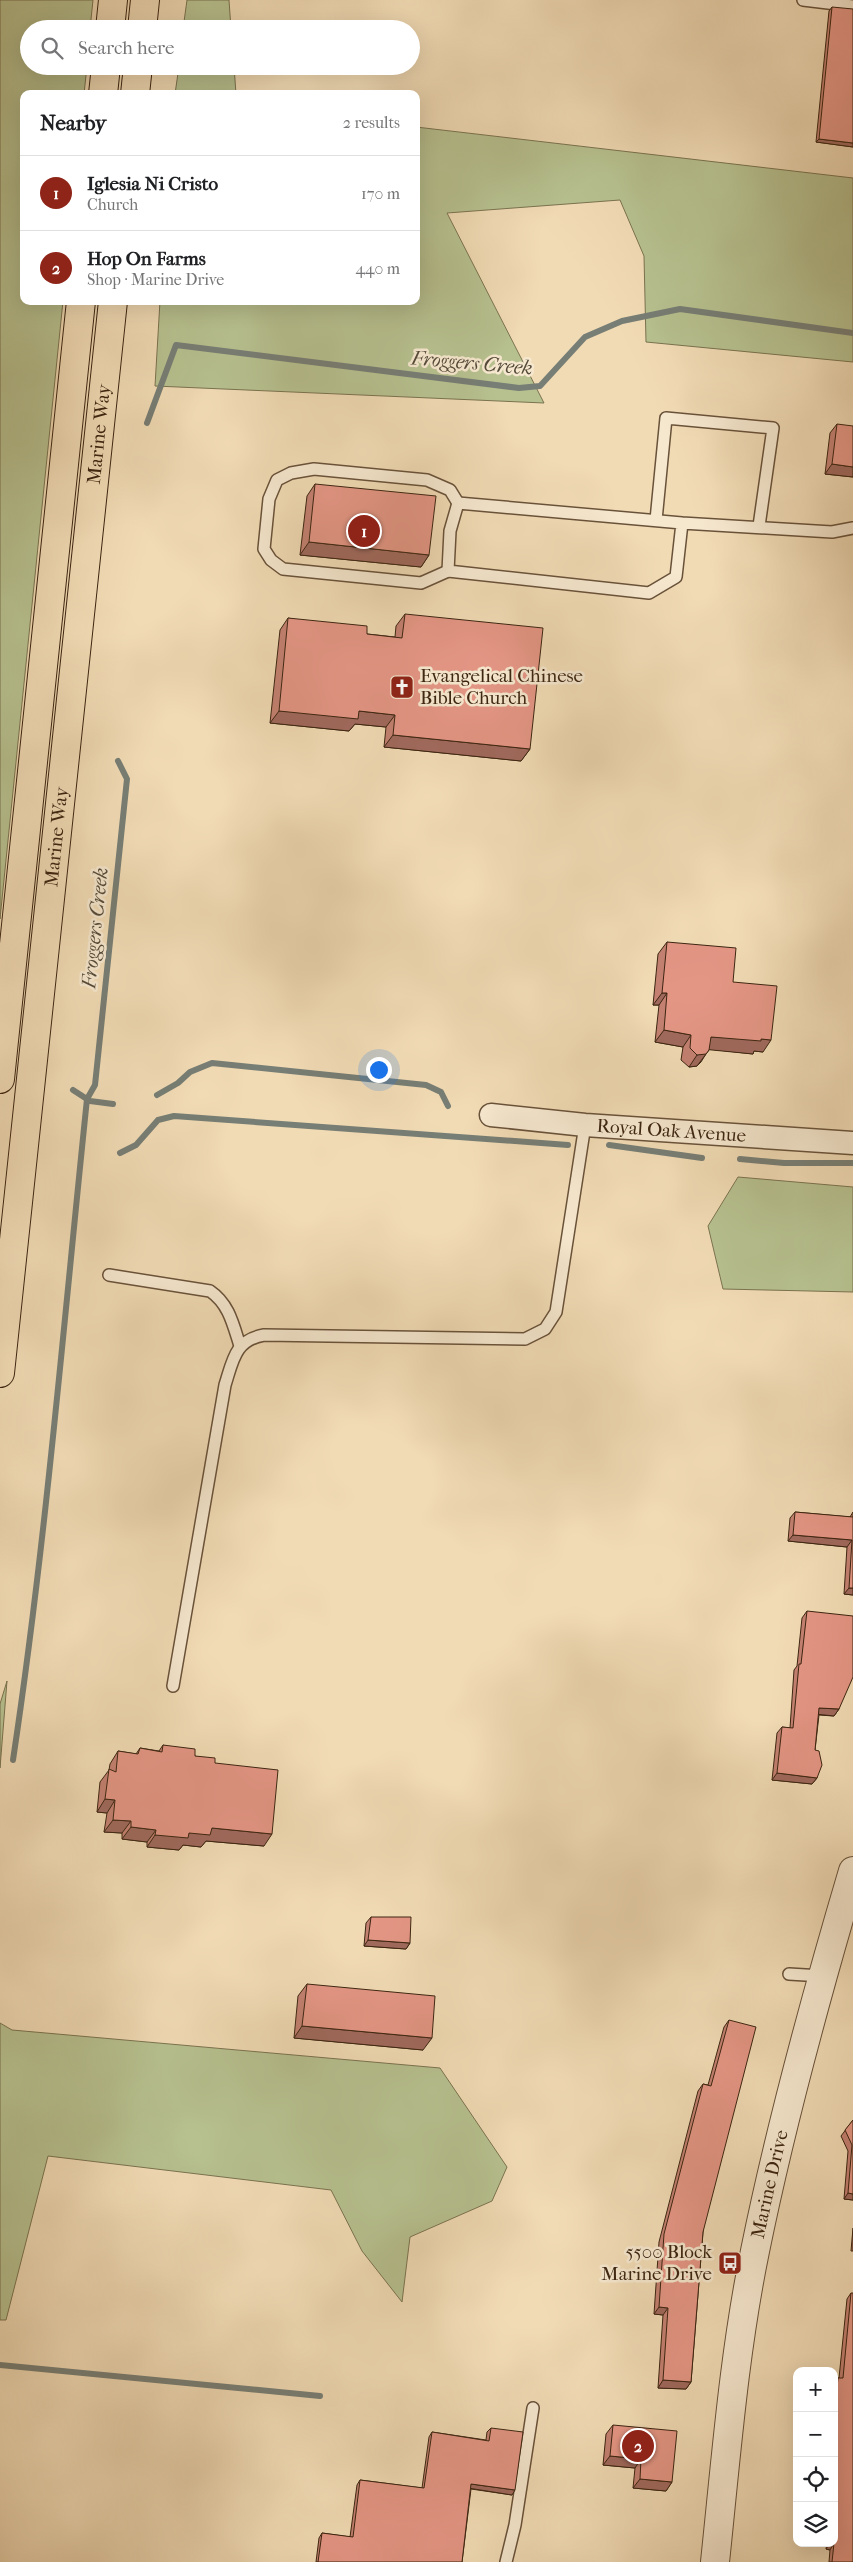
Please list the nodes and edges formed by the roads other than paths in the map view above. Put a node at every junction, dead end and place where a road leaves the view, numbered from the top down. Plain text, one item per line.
1 (113, 0) edge
2 (145, 0) edge
3 (803, 0) edge
4 (853, 6) edge
5 (111, 20) edge
6 (143, 20) edge
7 (105, 75) edge
8 (137, 75) edge
9 (103, 90) edge
10 (135, 90) edge
11 (82, 305) edge
12 (113, 305) edge
13 (458, 503) junction
14 (656, 520) junction
15 (682, 523) junction
16 (759, 526) junction
17 (853, 528) edge
18 (448, 570) junction
19 (0, 1079) edge
20 (491, 1115) dead end
21 (585, 1125) junction
22 (853, 1143) edge
23 (109, 1275) dead end
24 (240, 1346) junction
25 (0, 1373) edge
26 (173, 1686) dead end
27 (853, 1871) edge
28 (789, 1974) dead end
29 (822, 1976) junction
30 (532, 2408) dead end
31 (506, 2562) edge
32 (715, 2562) edge

1 - 5 main road
2 - 6 main road
3 - 4 lane
7 - 9 main road
8 - 10 main road
11 - 19 main road, Marine Way
12 - 25 main road, Marine Way
13 - 14 lane
13 - 18 lane
13 - 18 lane
14 - 15 lane
14 - 16 lane
15 - 16 lane
15 - 18 lane
16 - 17 lane
20 - 21 street, Royal Oak Avenue
21 - 22 street, Royal Oak Avenue
21 - 24 lane
23 - 24 lane
24 - 26 lane
27 - 29 street, Marine Drive
28 - 29 lane
29 - 32 street, Marine Drive
30 - 31 lane

